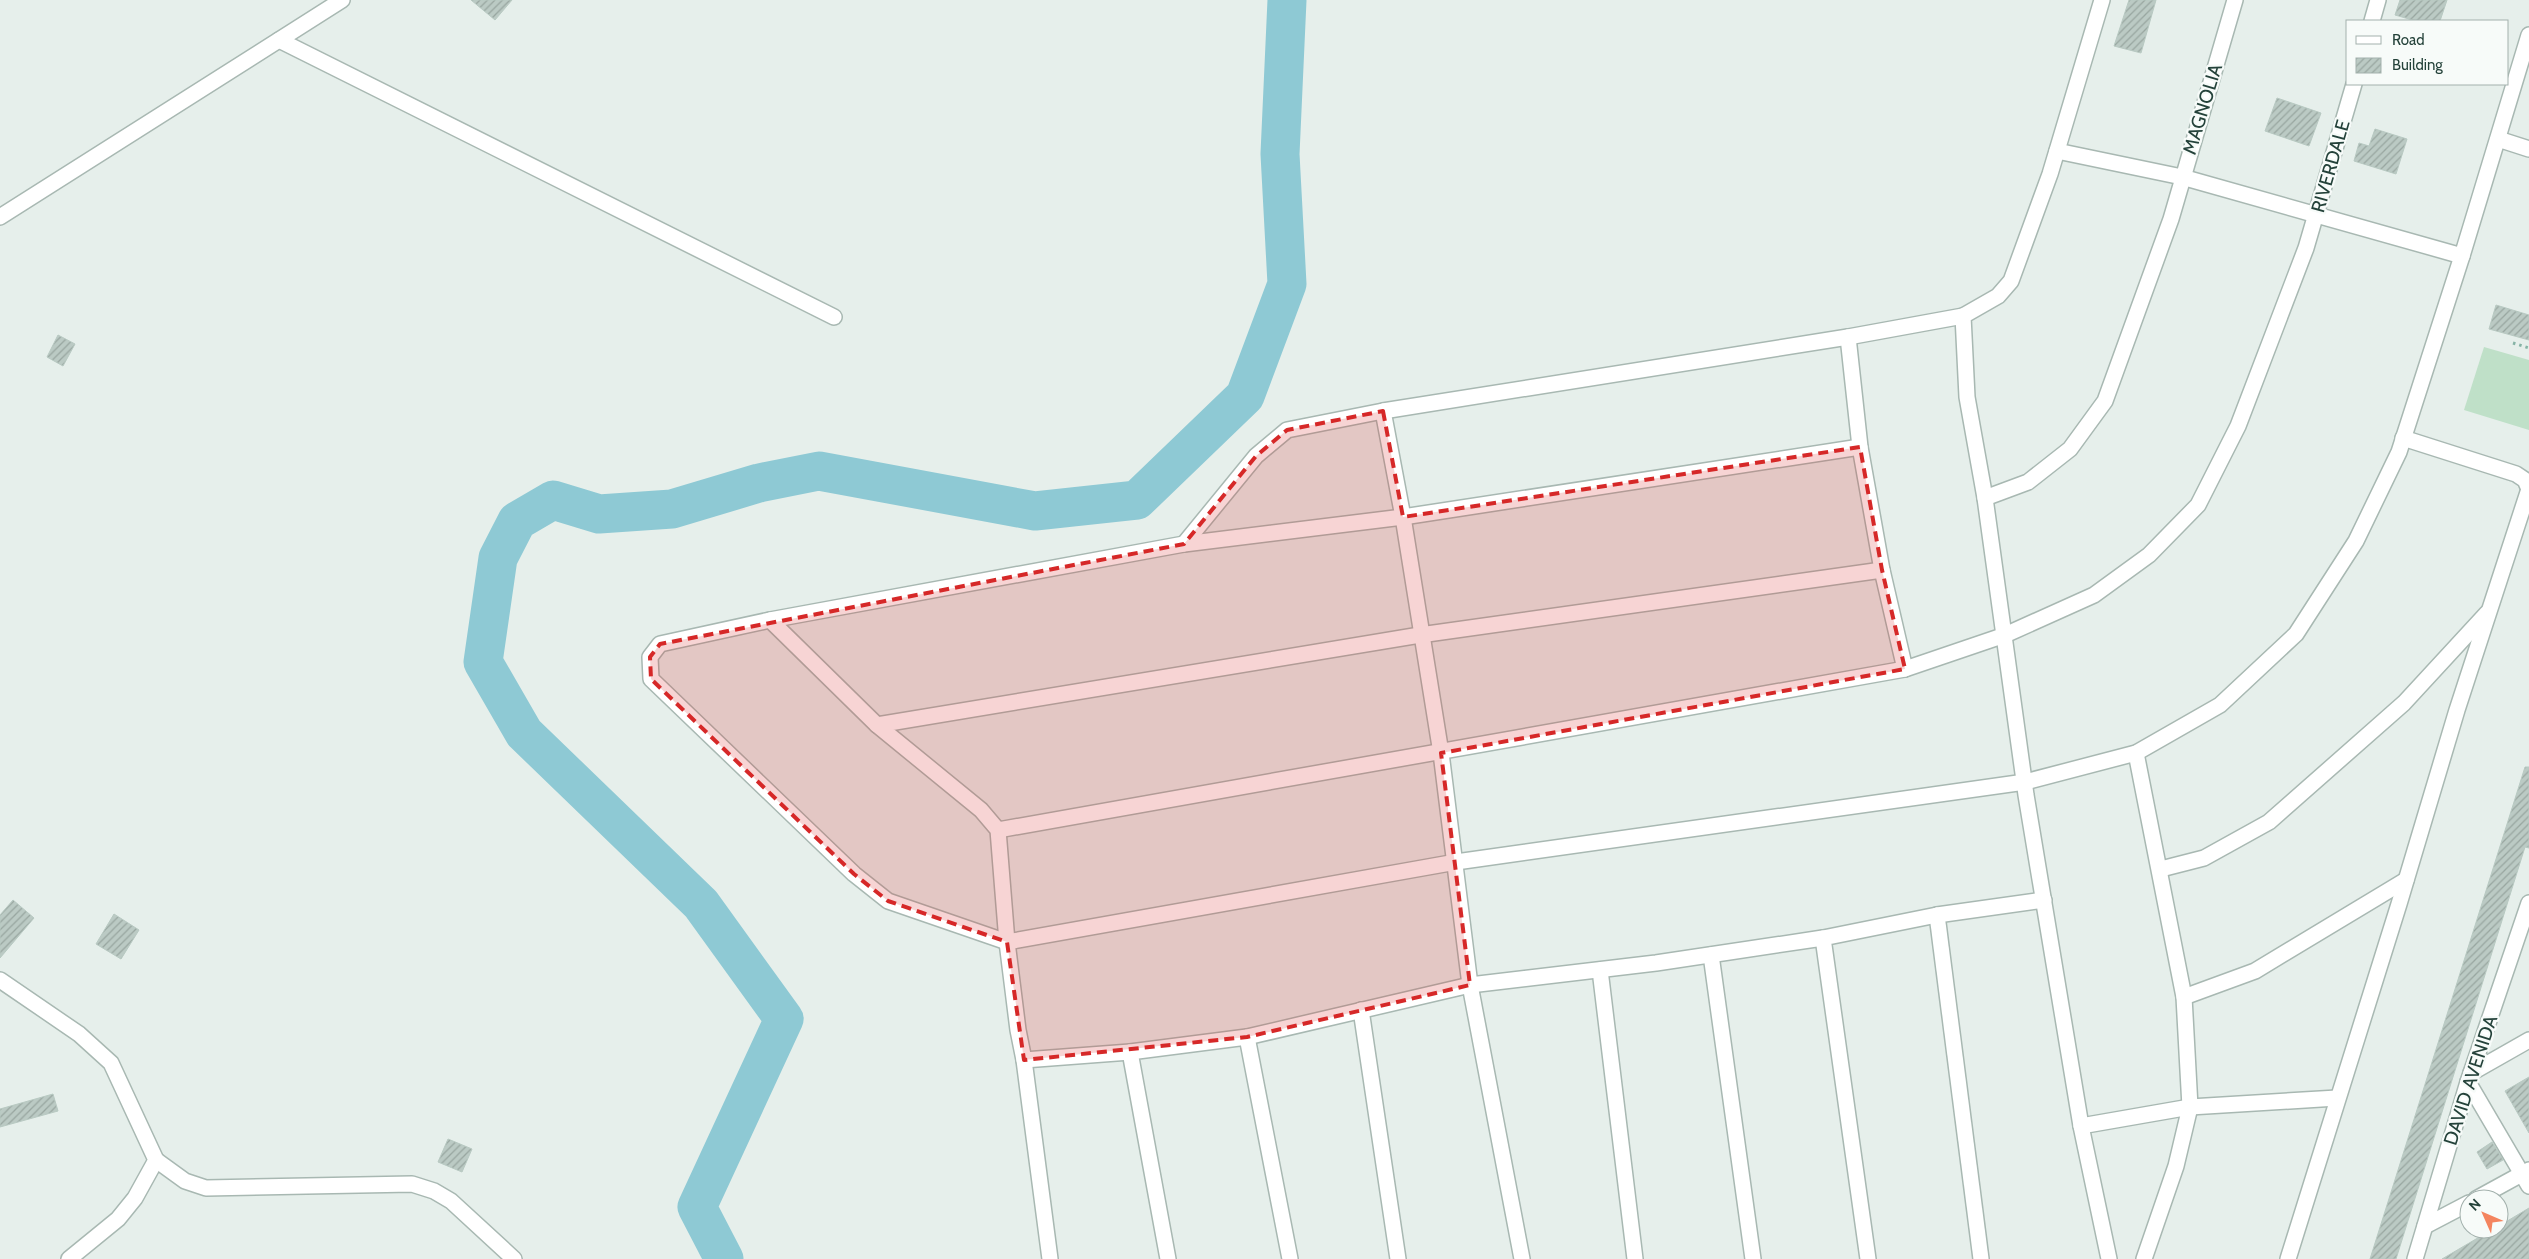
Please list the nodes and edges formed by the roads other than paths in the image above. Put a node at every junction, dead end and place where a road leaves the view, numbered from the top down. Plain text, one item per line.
1 (342, 0) edge
2 (2102, 0) edge
3 (2235, 0) edge
4 (2378, 0) edge
5 (2372, 20) edge
6 (2529, 35) edge
7 (279, 40) junction
8 (2354, 85) edge
9 (2498, 139) junction
10 (2529, 149) edge
11 (2056, 152) junction
12 (2182, 177) junction
13 (2316, 215) junction
14 (0, 217) edge
15 (2465, 250) junction
16 (1963, 316) junction
17 (834, 317) dead end
18 (1848, 337) junction
19 (1383, 411) junction
20 (2403, 438) junction
21 (1860, 447) junction
22 (2529, 489) edge
23 (1985, 498) junction
24 (1403, 517) junction
25 (1184, 544) junction
26 (1882, 570) junction
27 (2490, 610) junction
28 (770, 620) junction
29 (1420, 635) junction
30 (2005, 635) junction
31 (1905, 670) junction
32 (877, 725) junction
33 (1441, 753) junction
34 (2136, 753) junction
35 (2025, 782) junction
36 (998, 830) junction
37 (1456, 862) junction
38 (2161, 869) junction
39 (2406, 880) junction
40 (2044, 900) junction
41 (2529, 903) edge
42 (1937, 915) junction
43 (2525, 923) edge
44 (1823, 938) junction
45 (1007, 942) junction
46 (1711, 955) junction
47 (1600, 970) junction
48 (0, 980) edge
49 (1470, 985) junction
50 (2184, 997) junction
51 (1361, 1010) junction
52 (1247, 1037) junction
53 (2529, 1040) edge
54 (1130, 1052) junction
55 (1024, 1060) junction
56 (2470, 1078) junction
57 (2338, 1098) junction
58 (2190, 1107) junction
59 (2081, 1126) junction
60 (156, 1160) junction
61 (2527, 1177) edge
62 (2499, 1189) edge
63 (2459, 1207) edge
64 (2425, 1226) junction
65 (69, 1259) edge
66 (514, 1259) edge
67 (1050, 1259) edge
68 (1168, 1259) edge
69 (1290, 1259) edge
70 (1398, 1259) edge
71 (1522, 1259) edge
72 (1635, 1259) edge
73 (1753, 1259) edge
74 (1868, 1259) edge
75 (1981, 1259) edge
76 (2109, 1259) edge
77 (2144, 1259) edge
78 (2288, 1259) edge
79 (2415, 1259) edge

1 - 7 street
2 - 11 street
3 - 12 street, MAGNOLIA
4 - 5 street
6 - 9 street
7 - 14 street
7 - 17 street
8 - 13 street, RIVERDALE
9 - 10 street
9 - 15 street
11 - 12 street
11 - 16 street
12 - 13 street
12 - 23 street, MAGNOLIA
13 - 15 street
13 - 30 street, RIVERDALE
15 - 20 street
16 - 18 street
16 - 23 street
18 - 19 street
18 - 21 street
19 - 24 street
19 - 25 street
20 - 22 street
20 - 34 street
21 - 24 street
21 - 26 street
22 - 27 street
23 - 30 street
24 - 25 street
24 - 29 street
25 - 28 street
26 - 29 street
26 - 31 street
27 - 38 street
27 - 39 street
28 - 32 street
28 - 45 street
29 - 32 street
29 - 33 street
30 - 31 street, RIVERDALE
30 - 35 street
31 - 33 street, RIVERDALE
32 - 36 street
33 - 36 street, RIVERDALE
33 - 37 street
34 - 35 street
34 - 38 street
35 - 37 street
35 - 40 street
36 - 45 street
37 - 45 street
37 - 49 street
38 - 50 street
39 - 50 street
39 - 57 street
40 - 42 street
40 - 59 street
41 - 43 street, DAVID AVENIDA
42 - 44 street
42 - 75 street
43 - 56 street, DAVID AVENIDA
44 - 46 street
44 - 74 street
45 - 55 street
46 - 47 street
46 - 73 street
47 - 49 street
47 - 72 street
48 - 60 street
49 - 51 street
49 - 71 street
50 - 58 street
51 - 52 street
51 - 70 street
52 - 54 street
52 - 69 street
53 - 56 street
54 - 55 street
54 - 68 street
55 - 67 street
56 - 61 street
56 - 64 street, DAVID AVENIDA
57 - 58 street
57 - 78 street
58 - 59 street
58 - 77 street
59 - 76 street
60 - 65 street
60 - 66 street
61 - 62 street
63 - 64 street
64 - 79 street, DAVID AVENIDA

